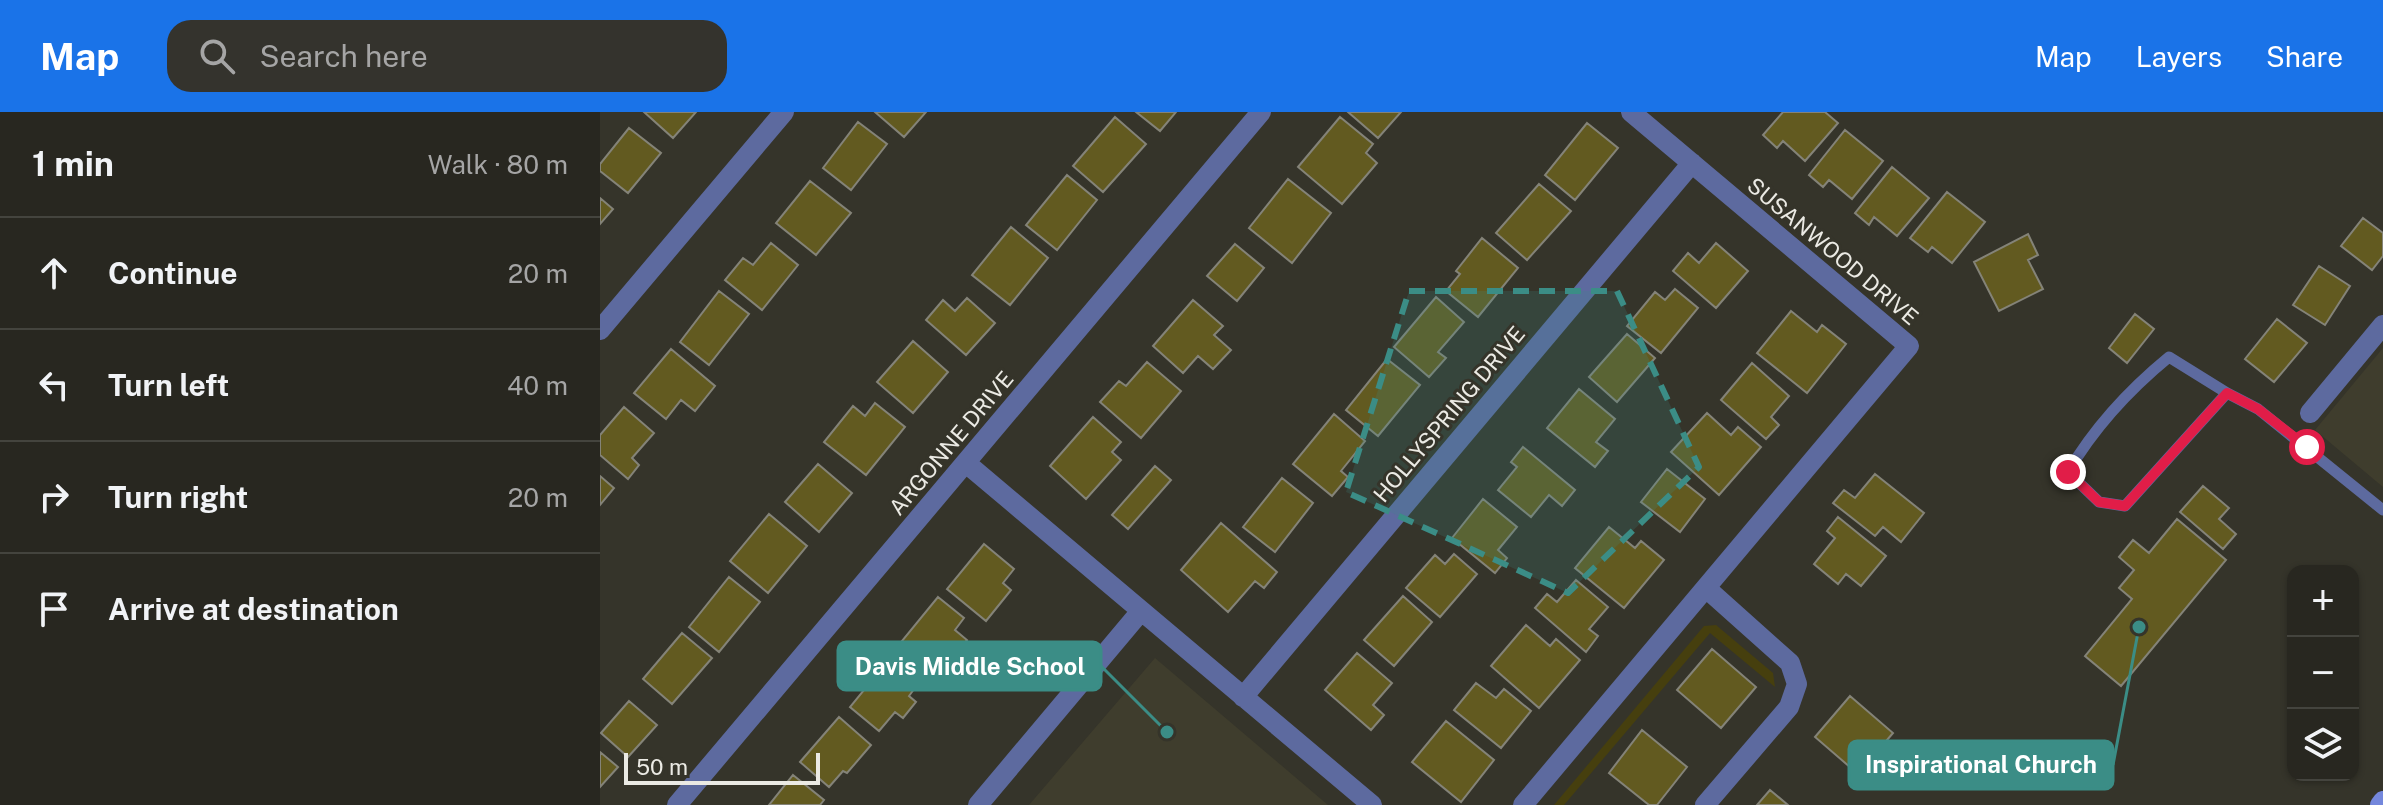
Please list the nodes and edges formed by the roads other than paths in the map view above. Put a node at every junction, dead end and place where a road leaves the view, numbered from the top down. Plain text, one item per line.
1 (784, 112) edge
2 (1261, 112) edge
3 (1631, 112) edge
4 (1692, 163) junction
5 (2383, 325) edge
6 (600, 330) edge
7 (2227, 393) junction
8 (2310, 413) dead end
9 (966, 463) junction
10 (2383, 510) edge
11 (1706, 588) junction
12 (1141, 611) junction
13 (1243, 697) junction
14 (677, 805) edge
15 (978, 805) edge
16 (1372, 805) edge
17 (1523, 805) edge
18 (1705, 805) edge

1 - 6 street
2 - 9 street, ARGONNE DRIVE
3 - 4 street, SUSANWOOD DRIVE
4 - 11 street, SUSANWOOD DRIVE
4 - 13 street, HOLLYSPRING DRIVE
5 - 8 street
7 - 7 lane
7 - 10 lane
9 - 12 street
9 - 14 street, ARGONNE DRIVE
11 - 17 street, SUSANWOOD DRIVE
11 - 18 street
12 - 13 street
12 - 15 street
13 - 16 street

